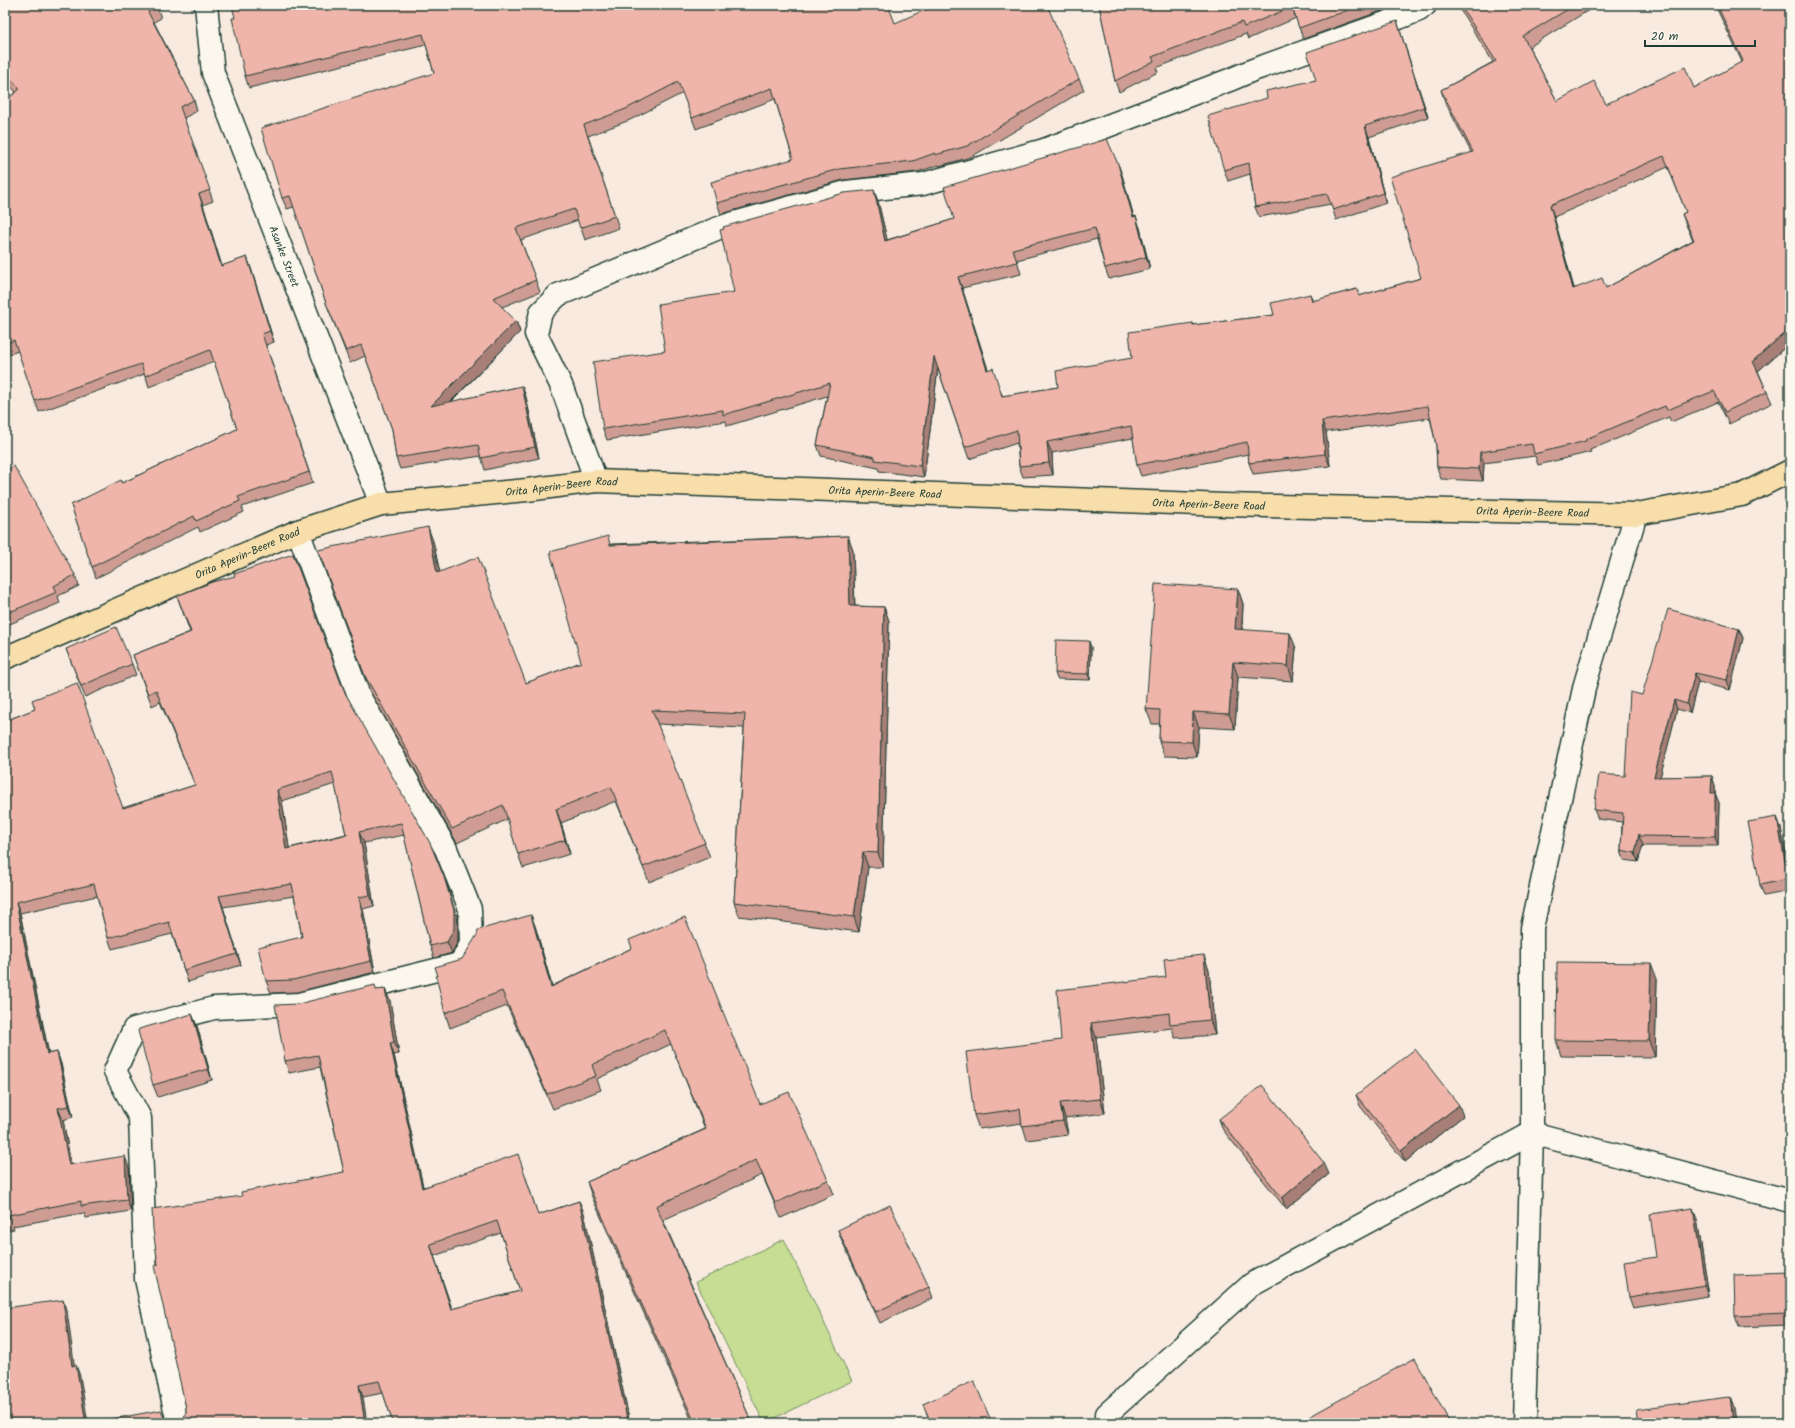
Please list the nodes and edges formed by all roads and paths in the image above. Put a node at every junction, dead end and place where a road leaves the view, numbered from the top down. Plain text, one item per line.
1 (206, 5) edge
2 (1425, 5) edge
3 (1790, 471) edge
4 (596, 481) junction
5 (381, 504) junction
6 (1636, 514) junction
7 (298, 531) junction
8 (5, 658) edge
9 (1532, 1133) junction
10 (1790, 1201) edge
11 (178, 1423) edge
12 (1106, 1423) edge
13 (1524, 1423) edge

1 - 5 street, Asanke Street
2 - 4 street
3 - 6 main road, Orita Aperin-Beere Road
4 - 5 main road, Orita Aperin-Beere Road
4 - 6 main road, Orita Aperin-Beere Road
5 - 7 main road, Orita Aperin-Beere Road
6 - 9 street
7 - 8 main road, Orita Aperin-Beere Road
7 - 11 street
9 - 10 street
9 - 12 street
9 - 13 street

